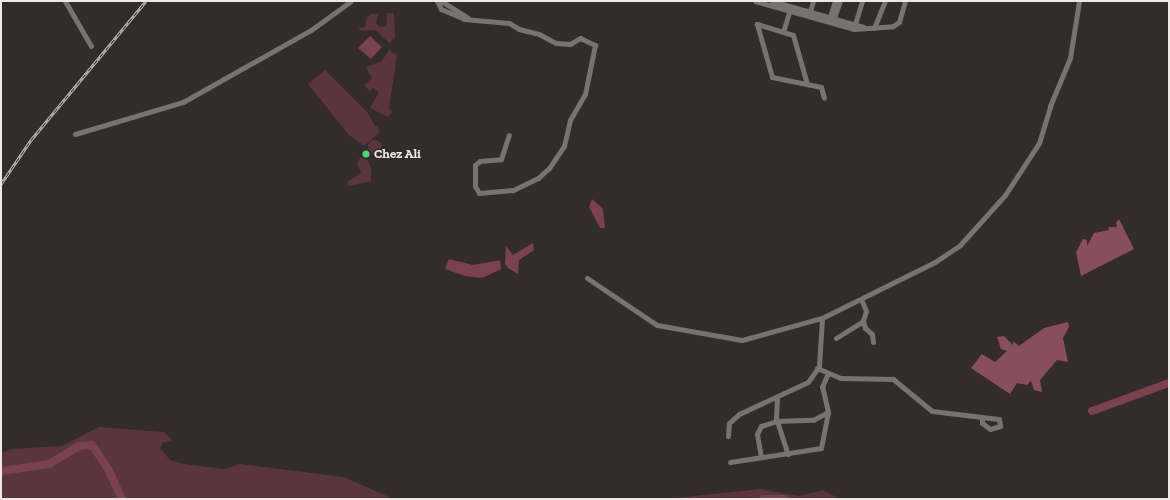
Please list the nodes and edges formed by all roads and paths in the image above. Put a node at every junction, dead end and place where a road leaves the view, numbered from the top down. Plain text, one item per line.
1 (65, 1) edge
2 (351, 1) edge
3 (437, 1) edge
4 (442, 1) edge
5 (755, 1) edge
6 (772, 1) edge
7 (813, 1) edge
8 (835, 1) edge
9 (840, 1) edge
10 (862, 1) edge
11 (885, 1) edge
12 (906, 1) edge
13 (1079, 1) edge
14 (790, 8) junction
15 (810, 11) junction
16 (455, 14) junction
17 (832, 17) junction
18 (855, 24) junction
19 (863, 28) junction
20 (874, 28) junction
21 (783, 32) junction
22 (91, 46) dead end
23 (807, 84) junction
24 (824, 98) dead end
25 (75, 134) dead end
26 (509, 135) dead end
27 (587, 278) dead end
28 (861, 299) junction
29 (822, 318) junction
30 (863, 321) junction
31 (836, 338) dead end
32 (873, 342) dead end
33 (818, 368) junction
34 (828, 373) junction
35 (777, 398) junction
36 (828, 412) junction
37 (982, 418) dead end
38 (776, 421) junction
39 (728, 436) dead end
40 (788, 454) junction
41 (761, 457) junction
42 (730, 462) dead end

1 - 22 street
2 - 25 street
3 - 16 street
4 - 16 street
5 - 14 street
6 - 14 street
7 - 15 street
8 - 17 street
9 - 17 street
10 - 18 street
11 - 20 street
12 - 20 street
13 - 28 street
14 - 15 street
14 - 19 street
14 - 21 street
15 - 17 street
16 - 26 street
17 - 18 street
18 - 19 street
19 - 20 street
21 - 23 street
21 - 23 street
23 - 24 street
27 - 29 street
28 - 29 street
28 - 30 street
29 - 33 street
30 - 31 street
30 - 32 street
33 - 34 street
33 - 35 street
34 - 36 street
34 - 37 street
35 - 38 street
35 - 39 street
36 - 38 street
36 - 40 street
38 - 40 street
38 - 41 street
40 - 41 street
41 - 42 street

